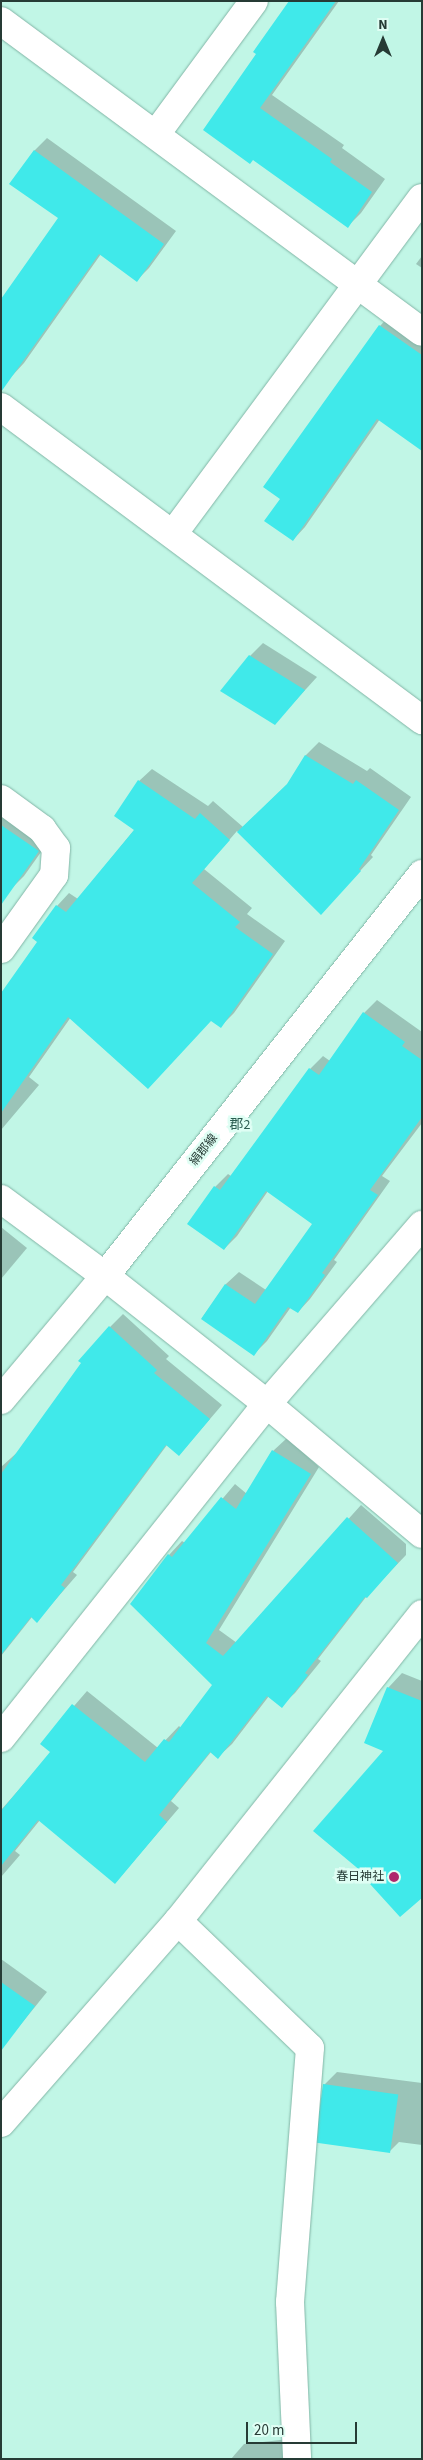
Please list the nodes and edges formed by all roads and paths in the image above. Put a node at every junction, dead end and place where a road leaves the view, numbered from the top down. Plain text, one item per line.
1 (254, 1) edge
2 (1, 21) edge
3 (156, 134) junction
4 (422, 198) edge
5 (358, 284) junction
6 (422, 332) edge
7 (1, 407) edge
8 (173, 534) junction
9 (422, 720) edge
10 (1, 799) edge
11 (422, 874) edge
12 (1, 949) edge
13 (1, 1199) edge
14 (422, 1225) edge
15 (105, 1276) junction
16 (1, 1400) edge
17 (267, 1404) junction
18 (422, 1534) edge
19 (422, 1614) edge
20 (1, 1738) edge
21 (178, 1921) junction
22 (1, 2123) edge
23 (297, 2459) edge

1 - 3 street
2 - 3 street
3 - 5 street
4 - 5 street
5 - 6 street
5 - 8 street
7 - 8 street
8 - 9 street
10 - 12 street
11 - 15 street, 絹郡線
13 - 15 street
14 - 17 street
15 - 16 street, 絹郡線
15 - 17 street
17 - 18 street
17 - 20 street
19 - 21 street
21 - 22 street
21 - 23 street

